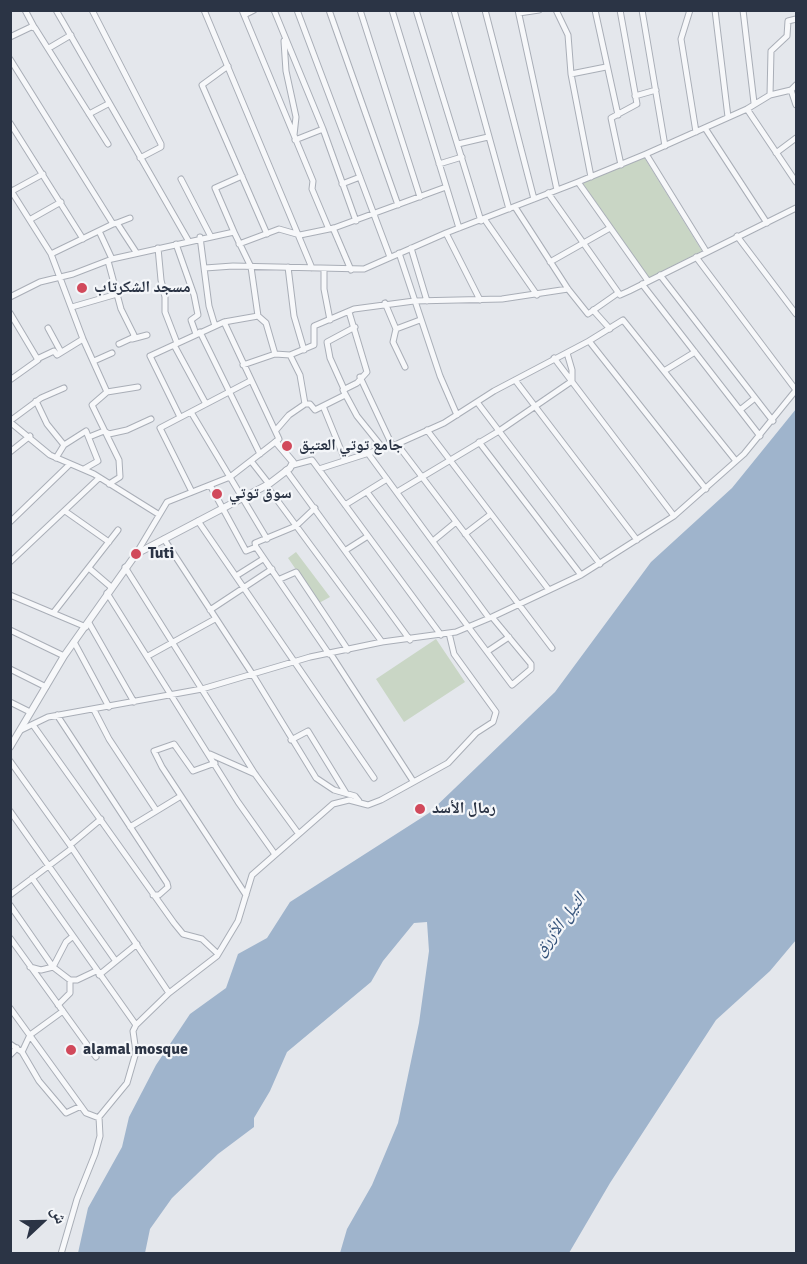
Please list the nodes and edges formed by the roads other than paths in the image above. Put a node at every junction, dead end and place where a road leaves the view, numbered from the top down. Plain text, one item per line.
1 (25, 10) edge
2 (56, 10) edge
3 (92, 10) edge
4 (204, 10) edge
5 (254, 10) edge
6 (274, 10) edge
7 (297, 10) edge
8 (329, 10) edge
9 (360, 10) edge
10 (392, 10) edge
11 (416, 10) edge
12 (454, 10) edge
13 (485, 10) edge
14 (539, 10) edge
15 (556, 10) edge
16 (595, 10) edge
17 (620, 10) edge
18 (642, 10) edge
19 (690, 10) edge
20 (715, 10) edge
21 (743, 10) edge
22 (519, 12) edge
23 (243, 13) edge
24 (796, 19) edge
25 (34, 27) junction
26 (283, 33) junction
27 (71, 35) junction
28 (10, 37) edge
29 (49, 48) junction
30 (10, 58) edge
31 (228, 66) junction
32 (606, 67) junction
33 (571, 74) junction
34 (796, 85) edge
35 (656, 90) junction
36 (791, 90) junction
37 (771, 95) junction
38 (635, 96) junction
39 (754, 103) junction
40 (108, 104) junction
41 (796, 105) edge
42 (747, 109) junction
43 (88, 114) junction
44 (618, 115) junction
45 (728, 117) junction
46 (10, 123) edge
47 (705, 128) junction
48 (323, 129) junction
49 (696, 132) junction
50 (488, 137) junction
51 (294, 138) junction
52 (796, 138) edge
53 (108, 144) dead end
54 (458, 144) junction
55 (665, 146) junction
56 (776, 153) junction
57 (646, 154) junction
58 (462, 157) junction
59 (140, 158) junction
60 (439, 164) junction
61 (621, 165) junction
62 (43, 174) junction
63 (242, 176) junction
64 (360, 177) junction
65 (591, 177) junction
66 (181, 179) dead end
67 (578, 182) junction
68 (796, 182) edge
69 (342, 184) junction
70 (446, 187) junction
71 (11, 190) edge
72 (557, 190) junction
73 (548, 193) junction
74 (420, 197) junction
75 (534, 199) junction
76 (61, 202) junction
77 (398, 205) junction
78 (796, 207) edge
79 (512, 208) junction
80 (373, 214) junction
81 (130, 218) dead end
82 (30, 219) junction
83 (356, 220) junction
84 (483, 220) junction
85 (115, 223) junction
86 (767, 223) junction
87 (331, 227) junction
88 (459, 228) junction
89 (610, 228) junction
90 (99, 231) junction
91 (234, 232) junction
92 (446, 233) junction
93 (267, 234) junction
94 (210, 235) junction
95 (300, 235) junction
96 (737, 236) junction
97 (200, 237) junction
98 (83, 239) junction
99 (188, 240) junction
100 (176, 244) junction
101 (239, 244) junction
102 (584, 244) junction
103 (158, 248) junction
104 (411, 248) junction
105 (706, 251) junction
106 (136, 252) junction
107 (399, 253) junction
108 (51, 254) junction
109 (390, 257) junction
110 (696, 257) junction
111 (110, 260) junction
112 (550, 262) junction
113 (251, 267) junction
114 (288, 267) junction
115 (205, 268) junction
116 (312, 268) junction
117 (324, 269) junction
118 (351, 270) junction
119 (59, 275) junction
120 (660, 275) junction
121 (645, 282) junction
122 (568, 289) junction
123 (117, 294) junction
124 (537, 295) junction
125 (620, 295) junction
126 (10, 297) edge
127 (480, 300) junction
128 (414, 301) junction
129 (427, 301) junction
130 (385, 303) junction
131 (72, 307) junction
132 (593, 310) junction
133 (349, 312) junction
134 (10, 313) edge
135 (796, 314) edge
136 (258, 316) junction
137 (330, 320) junction
138 (420, 320) junction
139 (224, 322) junction
140 (215, 326) junction
141 (355, 327) junction
142 (48, 328) dead end
143 (396, 329) junction
144 (610, 329) junction
145 (198, 333) junction
146 (147, 335) dead end
147 (132, 338) junction
148 (83, 339) junction
149 (589, 341) junction
150 (119, 344) dead end
151 (175, 344) junction
152 (304, 350) junction
153 (61, 352) junction
154 (695, 352) junction
155 (112, 353) dead end
156 (567, 353) junction
157 (275, 354) junction
158 (290, 355) junction
159 (554, 358) junction
160 (37, 359) junction
161 (94, 361) junction
162 (243, 365) junction
163 (405, 367) dead end
164 (664, 371) junction
165 (360, 377) junction
166 (10, 380) edge
167 (515, 380) junction
168 (249, 381) junction
169 (572, 381) junction
170 (138, 387) dead end
171 (64, 388) dead end
172 (796, 390) edge
173 (230, 391) junction
174 (107, 392) junction
175 (344, 392) junction
176 (755, 398) junction
177 (36, 401) junction
178 (477, 402) junction
179 (206, 404) junction
180 (305, 404) junction
181 (322, 406) junction
182 (535, 407) junction
183 (740, 410) junction
184 (191, 412) junction
185 (457, 415) junction
186 (180, 417) junction
187 (151, 419) dead end
188 (10, 421) edge
189 (773, 421) junction
190 (276, 430) junction
191 (428, 430) junction
192 (499, 431) junction
193 (104, 432) junction
194 (30, 436) junction
195 (760, 436) junction
196 (89, 437) junction
197 (276, 442) junction
198 (479, 442) junction
199 (395, 444) junction
200 (64, 445) junction
201 (382, 447) junction
202 (10, 452) edge
203 (367, 452) junction
204 (260, 454) junction
205 (57, 458) junction
206 (345, 460) junction
207 (450, 460) junction
208 (251, 461) junction
209 (736, 461) junction
210 (70, 464) junction
211 (293, 465) junction
212 (84, 469) junction
213 (319, 469) junction
214 (286, 470) junction
215 (230, 477) junction
216 (421, 477) junction
217 (99, 478) junction
218 (387, 479) junction
219 (109, 484) junction
220 (268, 484) junction
221 (210, 485) junction
222 (706, 489) junction
223 (192, 492) junction
224 (368, 492) junction
225 (397, 492) junction
226 (242, 497) junction
227 (345, 506) junction
228 (222, 508) junction
229 (315, 508) junction
230 (65, 511) junction
231 (158, 514) junction
232 (491, 514) junction
233 (674, 516) junction
234 (198, 520) junction
235 (10, 522) edge
236 (456, 522) junction
237 (296, 526) junction
238 (118, 530) dead end
239 (465, 534) junction
240 (368, 536) junction
241 (164, 539) junction
242 (267, 539) junction
243 (637, 540) junction
244 (433, 541) junction
245 (109, 542) junction
246 (256, 547) junction
247 (346, 550) junction
248 (136, 554) junction
249 (263, 559) junction
250 (10, 562) edge
251 (600, 564) junction
252 (125, 567) junction
253 (272, 568) junction
254 (90, 569) junction
255 (581, 575) junction
256 (236, 576) junction
257 (280, 579) junction
258 (244, 588) junction
259 (109, 590) junction
260 (549, 590) junction
261 (10, 595) edge
262 (518, 604) junction
263 (210, 610) junction
264 (54, 612) junction
265 (490, 617) junction
266 (216, 619) junction
267 (87, 625) junction
268 (468, 627) junction
269 (10, 630) edge
270 (449, 633) junction
271 (441, 635) junction
272 (509, 637) junction
273 (410, 640) junction
274 (74, 642) junction
275 (173, 642) junction
276 (382, 642) junction
277 (552, 648) dead end
278 (348, 650) junction
279 (488, 651) junction
280 (330, 654) junction
281 (64, 656) junction
282 (148, 656) junction
283 (296, 662) junction
284 (10, 669) edge
285 (253, 675) junction
286 (46, 687) junction
287 (202, 689) junction
288 (172, 695) junction
289 (10, 702) edge
290 (134, 702) junction
291 (110, 707) junction
292 (94, 710) junction
293 (30, 712) junction
294 (57, 715) junction
295 (33, 725) junction
296 (21, 730) junction
297 (291, 740) junction
298 (10, 747) edge
299 (210, 754) junction
300 (10, 761) edge
301 (215, 763) junction
302 (255, 774) junction
303 (374, 778) dead end
304 (413, 781) junction
305 (346, 793) junction
306 (181, 796) junction
307 (359, 801) junction
308 (156, 810) junction
309 (10, 811) edge
310 (101, 819) junction
311 (130, 827) junction
312 (298, 833) junction
313 (71, 847) junction
314 (274, 853) junction
315 (49, 866) junction
316 (32, 879) junction
317 (10, 895) edge
318 (153, 895) junction
319 (246, 895) junction
320 (10, 905) edge
321 (72, 937) junction
322 (10, 938) edge
323 (137, 944) junction
324 (218, 954) junction
325 (115, 960) junction
326 (30, 967) junction
327 (53, 967) junction
328 (97, 973) junction
329 (70, 980) junction
330 (168, 993) junction
331 (58, 1005) junction
332 (10, 1008) edge
333 (63, 1011) junction
334 (136, 1025) junction
335 (30, 1035) junction
336 (10, 1044) edge
337 (19, 1050) junction
338 (10, 1055) edge
339 (96, 1057) dead end
340 (81, 1106) junction
341 (99, 1118) junction
342 (61, 1254) edge

1 - 25 street
2 - 27 street
3 - 59 street
4 - 31 street
5 - 23 street
6 - 26 street
7 - 64 street
8 - 77 street
9 - 74 street
10 - 60 street
11 - 54 street
12 - 50 street
13 - 75 street
14 - 22 street
15 - 33 street
16 - 32 street
17 - 38 street
18 - 35 street
19 - 49 street
20 - 45 street
21 - 39 street
22 - 72 street
23 - 51 street
24 - 37 street
25 - 28 street
25 - 29 street
26 - 48 street
26 - 51 street
27 - 29 street
27 - 40 street
29 - 43 street
30 - 85 street
31 - 63 street
31 - 95 street
32 - 33 street
32 - 44 street
33 - 65 street
34 - 36 street
35 - 38 street
35 - 55 street
36 - 37 street
36 - 41 street
37 - 39 street
38 - 44 street
39 - 42 street
40 - 43 street
40 - 59 street
42 - 45 street
42 - 56 street
43 - 53 street
44 - 61 street
45 - 47 street
46 - 62 street
47 - 49 street
47 - 86 street
48 - 51 street
48 - 69 street
49 - 55 street
50 - 54 street
50 - 79 street
51 - 87 street
52 - 56 street
54 - 58 street
55 - 57 street
56 - 68 street
57 - 61 street
57 - 105 street
58 - 60 street
58 - 84 street
59 - 99 street
60 - 70 street
61 - 65 street
62 - 71 street
62 - 76 street
63 - 91 street
63 - 93 street
64 - 69 street
64 - 80 street
65 - 67 street
66 - 94 street
67 - 72 street
67 - 89 street
69 - 83 street
70 - 74 street
70 - 88 street
71 - 82 street
72 - 73 street
73 - 75 street
73 - 102 street
74 - 77 street
75 - 79 street
76 - 82 street
76 - 98 street
77 - 80 street
78 - 86 street
79 - 84 street
79 - 112 street
80 - 83 street
80 - 109 street
81 - 85 street
82 - 108 street
83 - 87 street
84 - 88 street
84 - 124 street
85 - 90 street
85 - 106 street
86 - 96 street
87 - 95 street
87 - 118 street
88 - 92 street
89 - 102 street
89 - 121 street
90 - 98 street
90 - 111 street
91 - 94 street
91 - 101 street
92 - 104 street
92 - 127 street
93 - 95 street
93 - 101 street
94 - 97 street
95 - 116 street
96 - 105 street
96 - 135 street
97 - 99 street
97 - 115 street
98 - 108 street
99 - 100 street
100 - 103 street
100 - 145 street
101 - 113 street
102 - 112 street
102 - 125 street
103 - 106 street
103 - 151 street
104 - 107 street
104 - 129 street
105 - 110 street
106 - 111 street
107 - 109 street
107 - 128 street
108 - 119 street
109 - 118 street
110 - 120 street
110 - 172 street
111 - 119 street
111 - 123 street
112 - 122 street
113 - 114 street
113 - 115 street
113 - 136 street
114 - 116 street
114 - 152 street
115 - 140 street
116 - 117 street
117 - 118 street
117 - 137 street
119 - 126 street
119 - 131 street
120 - 121 street
120 - 176 street
121 - 125 street
121 - 154 street
122 - 124 street
122 - 132 street
123 - 131 street
123 - 147 street
124 - 127 street
125 - 132 street
127 - 129 street
128 - 129 street
128 - 130 street
128 - 138 street
130 - 133 street
130 - 143 street
131 - 148 street
132 - 144 street
133 - 137 street
133 - 141 street
134 - 160 street
136 - 139 street
136 - 157 street
137 - 152 street
138 - 143 street
138 - 185 street
139 - 140 street
139 - 162 street
140 - 145 street
141 - 165 street
141 - 175 street
142 - 153 street
143 - 163 street
144 - 149 street
144 - 164 street
145 - 151 street
145 - 173 street
146 - 147 street
147 - 150 street
148 - 153 street
148 - 161 street
149 - 156 street
149 - 222 street
151 - 179 street
151 - 186 street
152 - 158 street
153 - 160 street
154 - 164 street
154 - 183 street
155 - 161 street
156 - 159 street
156 - 169 street
157 - 158 street
157 - 162 street
158 - 180 street
159 - 167 street
159 - 169 street
160 - 166 street
161 - 174 street
162 - 168 street
164 - 209 street
165 - 175 street
165 - 199 street
167 - 178 street
167 - 182 street
168 - 173 street
168 - 190 street
169 - 182 street
169 - 233 street
170 - 174 street
171 - 177 street
172 - 189 street
173 - 179 street
173 - 204 street
174 - 193 street
175 - 181 street
175 - 201 street
176 - 183 street
176 - 189 street
177 - 188 street
177 - 200 street
178 - 185 street
178 - 192 street
179 - 184 street
180 - 181 street
180 - 190 street
181 - 206 street
182 - 192 street
182 - 243 street
183 - 195 street
184 - 186 street
184 - 215 street
185 - 191 street
186 - 223 street
187 - 193 street
188 - 194 street
189 - 195 street
190 - 197 street
191 - 199 street
191 - 207 street
192 - 198 street
192 - 251 street
193 - 196 street
193 - 219 street
194 - 202 street
194 - 205 street
195 - 209 street
196 - 200 street
196 - 212 street
197 - 204 street
197 - 211 street
198 - 207 street
198 - 255 street
199 - 201 street
199 - 216 street
200 - 205 street
201 - 203 street
203 - 206 street
203 - 218 street
204 - 208 street
205 - 210 street
206 - 213 street
207 - 216 street
207 - 232 street
208 - 215 street
208 - 220 street
209 - 222 street
210 - 212 street
210 - 235 street
211 - 213 street
211 - 214 street
212 - 217 street
213 - 227 street
214 - 220 street
214 - 229 street
215 - 221 street
215 - 226 street
216 - 225 street
216 - 236 street
217 - 219 street
217 - 230 street
218 - 224 street
218 - 225 street
219 - 231 street
220 - 226 street
220 - 237 street
221 - 223 street
221 - 228 street
222 - 233 street
223 - 231 street
224 - 227 street
224 - 268 street
225 - 244 street
226 - 228 street
226 - 242 street
227 - 240 street
228 - 234 street
228 - 246 street
229 - 237 street
229 - 247 street
230 - 245 street
230 - 250 street
231 - 248 street
232 - 239 street
232 - 260 street
233 - 243 street
234 - 241 street
234 - 256 street
236 - 239 street
236 - 244 street
237 - 242 street
237 - 276 street
238 - 245 street
239 - 262 street
240 - 247 street
240 - 271 street
241 - 248 street
241 - 263 street
242 - 246 street
243 - 251 street
244 - 265 street
245 - 254 street
246 - 249 street
247 - 273 street
248 - 252 street
249 - 253 street
249 - 256 street
251 - 255 street
252 - 259 street
252 - 275 street
253 - 257 street
253 - 258 street
254 - 259 street
254 - 264 street
255 - 260 street
256 - 258 street
257 - 278 street
257 - 280 street
258 - 263 street
258 - 283 street
259 - 267 street
259 - 282 street
260 - 262 street
261 - 264 street
262 - 265 street
262 - 277 street
263 - 266 street
264 - 267 street
265 - 268 street
265 - 272 street
266 - 275 street
266 - 285 street
267 - 274 street
267 - 290 street
268 - 270 street
268 - 279 street
269 - 281 street
270 - 271 street
270 - 304 street
271 - 273 street
272 - 279 street
272 - 279 street
273 - 276 street
274 - 281 street
274 - 291 street
275 - 282 street
275 - 287 street
276 - 278 street
278 - 280 street
280 - 283 street
280 - 304 street
281 - 286 street
282 - 288 street
283 - 285 street
283 - 303 street
284 - 286 street
285 - 287 street
285 - 297 street
286 - 293 street
287 - 288 street
287 - 302 street
288 - 290 street
288 - 299 street
289 - 293 street
290 - 291 street
291 - 292 street
292 - 294 street
292 - 308 street
293 - 296 street
294 - 295 street
294 - 311 street
295 - 296 street
295 - 310 street
296 - 298 street
297 - 305 street
297 - 305 street
299 - 301 street
299 - 302 street
300 - 313 street
301 - 306 street
301 - 314 street
302 - 312 street
304 - 307 street
305 - 307 street
306 - 308 street
306 - 319 street
307 - 312 street
308 - 311 street
309 - 315 street
310 - 313 street
310 - 318 street
311 - 318 street
312 - 314 street
313 - 315 street
313 - 323 street
314 - 319 street
315 - 316 street
315 - 325 street
316 - 317 street
316 - 321 street
318 - 324 street
319 - 324 street
320 - 327 street
321 - 327 street
321 - 328 street
322 - 326 street
323 - 325 street
323 - 330 street
324 - 330 street
325 - 328 street
326 - 327 street
326 - 331 street
327 - 329 street
328 - 329 street
328 - 334 street
329 - 331 street
330 - 334 street
331 - 333 street
332 - 335 street
333 - 335 street
333 - 339 street
334 - 341 street
335 - 337 street
335 - 340 street
336 - 337 street
337 - 338 street
337 - 340 street
340 - 341 street
341 - 342 street

